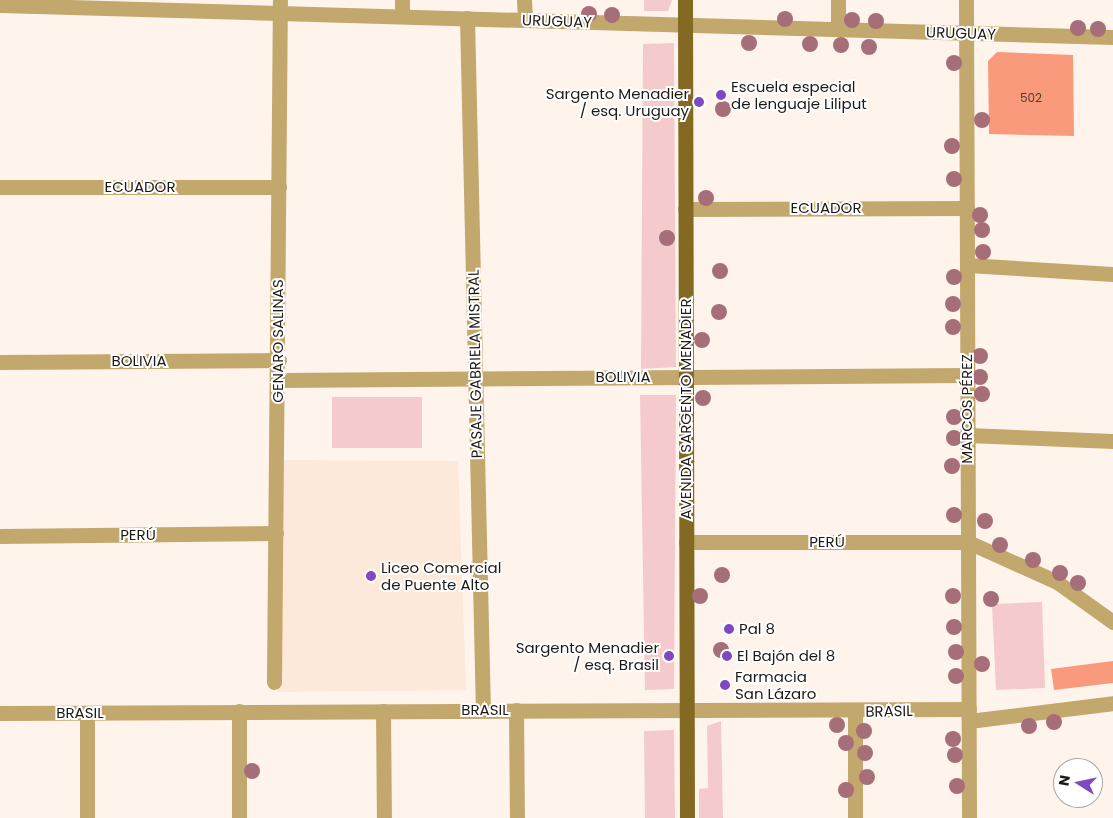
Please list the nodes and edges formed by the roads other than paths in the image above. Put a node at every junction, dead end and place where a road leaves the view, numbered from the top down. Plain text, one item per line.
1 (402, 0) edge
2 (524, 0) edge
3 (685, 0) edge
4 (838, 0) edge
5 (966, 0) edge
6 (19, 3) edge
7 (151, 4) edge
8 (0, 5) edge
9 (280, 6) edge
10 (402, 16) junction
11 (467, 18) junction
12 (524, 20) junction
13 (685, 25) junction
14 (838, 29) junction
15 (966, 33) junction
16 (1113, 37) edge
17 (279, 186) junction
18 (0, 187) edge
19 (967, 208) junction
20 (686, 209) junction
21 (967, 265) junction
22 (1113, 274) edge
23 (278, 360) junction
24 (0, 362) edge
25 (967, 375) junction
26 (686, 377) junction
27 (476, 378) junction
28 (278, 380) junction
29 (968, 435) junction
30 (1113, 440) edge
31 (276, 534) junction
32 (0, 536) edge
33 (686, 542) junction
34 (968, 542) junction
35 (1113, 622) edge
36 (274, 682) dead end
37 (1113, 703) edge
38 (686, 708) junction
39 (483, 710) junction
40 (516, 710) junction
41 (238, 711) junction
42 (383, 711) junction
43 (855, 711) junction
44 (87, 712) junction
45 (0, 713) edge
46 (969, 715) junction
47 (87, 818) edge
48 (239, 818) edge
49 (384, 818) edge
50 (517, 818) edge
51 (687, 818) edge
52 (856, 818) edge
53 (969, 818) edge

1 - 10 street
2 - 12 street
3 - 13 main road, AVENIDA SARGENTO MENADIER
4 - 14 street
5 - 15 street, MARCOS PÉREZ
6 - 7 street, URUGUAY
6 - 8 street, URUGUAY
7 - 9 street, URUGUAY
9 - 10 street, URUGUAY
9 - 17 street, GENARO SALINAS
10 - 11 street, URUGUAY
11 - 12 street, URUGUAY
11 - 27 street, PASAJE GABRIELA MISTRAL
12 - 13 street, URUGUAY
13 - 14 street, URUGUAY
13 - 20 main road, AVENIDA SARGENTO MENADIER
14 - 15 street, URUGUAY
15 - 16 street, URUGUAY
15 - 19 street, MARCOS PÉREZ
17 - 18 street, ECUADOR
17 - 23 street, GENARO SALINAS
19 - 20 street, ECUADOR
19 - 21 street, MARCOS PÉREZ
20 - 26 main road, AVENIDA SARGENTO MENADIER
21 - 22 street
21 - 25 street, MARCOS PÉREZ
23 - 24 street, BOLIVIA
23 - 28 street, GENARO SALINAS
25 - 26 street, BOLIVIA
25 - 29 street, MARCOS PÉREZ
26 - 27 street, BOLIVIA
26 - 33 main road, AVENIDA SARGENTO MENADIER
27 - 28 street, BOLIVIA
27 - 39 street, PASAJE GABRIELA MISTRAL
28 - 31 street, GENARO SALINAS
29 - 30 street
29 - 34 street, MARCOS PÉREZ
31 - 32 street, PERÚ
31 - 36 street, GENARO SALINAS
33 - 34 street, PERÚ
33 - 38 main road, AVENIDA SARGENTO MENADIER
34 - 35 street
34 - 46 street, MARCOS PÉREZ
37 - 46 street, BRASIL
38 - 40 street, BRASIL
38 - 43 street, BRASIL
38 - 51 main road, AVENIDA SARGENTO MENADIER
39 - 40 street, BRASIL
39 - 42 street, BRASIL
40 - 50 street
41 - 42 street, BRASIL
41 - 44 street, BRASIL
41 - 48 street
42 - 49 street
43 - 46 street, BRASIL
43 - 52 street
44 - 45 street, BRASIL
44 - 47 street
46 - 53 street, MARCOS PÉREZ

